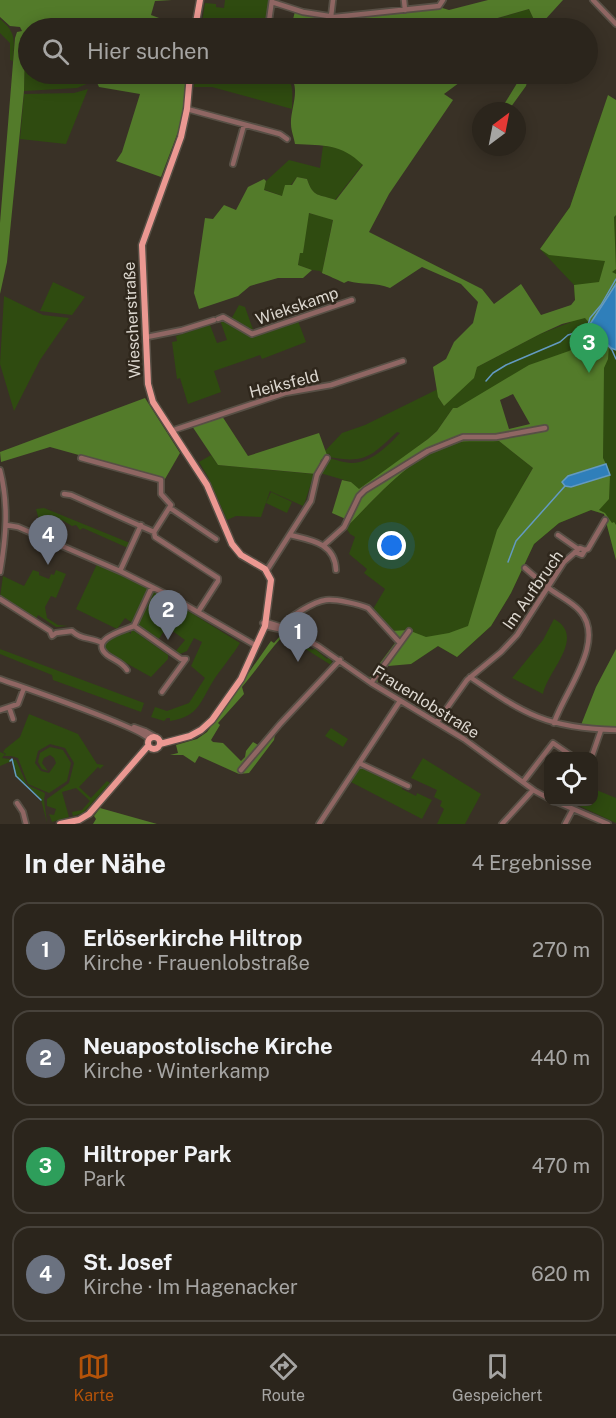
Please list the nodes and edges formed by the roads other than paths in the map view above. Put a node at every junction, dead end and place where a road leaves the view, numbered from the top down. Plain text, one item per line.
1 (200, 0) edge
2 (333, 0) edge
3 (404, 0) edge
4 (443, 0) edge
5 (593, 0) edge
6 (272, 1) edge
7 (405, 10) junction
8 (331, 17) junction
9 (197, 18) edge
10 (269, 18) edge
11 (616, 24) edge
12 (189, 84) edge
13 (187, 109) junction
14 (244, 125) junction
15 (287, 140) dead end
16 (233, 164) dead end
17 (352, 300) dead end
18 (147, 337) junction
19 (403, 361) dead end
20 (545, 428) dead end
21 (171, 431) junction
22 (81, 458) dead end
23 (327, 458) dead end
24 (0, 470) edge
25 (64, 494) dead end
26 (3, 505) edge
27 (170, 508) junction
28 (605, 520) dead end
29 (6, 525) junction
30 (141, 525) junction
31 (154, 532) junction
32 (290, 535) junction
33 (558, 535) dead end
34 (216, 539) dead end
35 (324, 545) junction
36 (577, 550) junction
37 (525, 568) dead end
38 (267, 570) junction
39 (336, 570) dead end
40 (120, 571) junction
41 (0, 572) edge
42 (152, 587) junction
43 (548, 588) junction
44 (0, 599) edge
45 (198, 612) junction
46 (265, 622) junction
47 (134, 627) junction
48 (282, 628) junction
49 (409, 631) dead end
50 (102, 643) junction
51 (400, 643) junction
52 (256, 646) junction
53 (340, 660) junction
54 (127, 670) dead end
55 (470, 677) junction
56 (0, 679) edge
57 (371, 683) junction
58 (24, 688) junction
59 (162, 692) dead end
60 (400, 701) junction
61 (9, 707) junction
62 (0, 710) edge
63 (13, 718) dead end
64 (438, 722) junction
65 (554, 723) junction
66 (601, 730) junction
67 (616, 730) edge
68 (154, 742) junction
69 (546, 752) edge
70 (566, 752) edge
71 (593, 752) edge
72 (544, 755) edge
73 (360, 763) junction
74 (241, 770) dead end
75 (523, 782) junction
76 (408, 786) dead end
77 (533, 790) junction
78 (544, 796) edge
79 (17, 802) dead end
80 (568, 806) edge
81 (573, 808) junction
82 (26, 824) edge
83 (60, 824) edge
84 (319, 824) edge
85 (502, 824) edge
86 (565, 824) edge
87 (608, 824) edge

1 - 9 main road
2 - 8 street
3 - 7 street
4 - 7 street
5 - 11 street
6 - 8 street
6 - 10 street
7 - 8 street
12 - 13 main road, Wiescherstraße
13 - 14 street
13 - 18 main road, Wiescherstraße
14 - 15 street
14 - 16 street
17 - 18 street, Wiekskamp
18 - 21 main road, Wiescherstraße
19 - 21 street, Heiksfeld
20 - 35 street
21 - 38 main road, Wiescherstraße
22 - 27 street
23 - 32 street
24 - 26 street
25 - 30 street
26 - 29 street
27 - 31 street
27 - 34 street
28 - 36 street, Im Aufbruch
29 - 40 street
29 - 41 street
30 - 31 street
30 - 40 street
31 - 45 street
32 - 35 street
32 - 38 street
33 - 36 street, Im Aufbruch
35 - 39 street
36 - 43 street, Im Aufbruch
37 - 43 street
38 - 46 main road
40 - 42 street
42 - 45 street
42 - 47 street
43 - 55 street, Im Aufbruch
43 - 65 street
44 - 50 street
45 - 52 street
46 - 48 street, Frauenlobstraße
46 - 52 main road
47 - 50 street
47 - 59 street
48 - 51 street
48 - 53 street, Frauenlobstraße
49 - 51 street
50 - 54 street
51 - 57 street
52 - 68 main road
53 - 57 street, Frauenlobstraße
53 - 74 street
55 - 64 street, Im Aufbruch
55 - 65 street
56 - 58 street
57 - 60 street, Frauenlobstraße
58 - 61 street
58 - 68 street
60 - 64 street, Frauenlobstraße
60 - 73 street
61 - 62 street
61 - 63 street
64 - 75 street, Frauenlobstraße
65 - 66 street
66 - 67 street
66 - 71 street
68 - 83 main road
69 - 70 street
72 - 75 street
73 - 76 street
73 - 84 street
75 - 77 street, Frauenlobstraße
77 - 78 street, Frauenlobstraße
77 - 85 street
79 - 82 street
80 - 81 street
81 - 86 street
81 - 87 street

